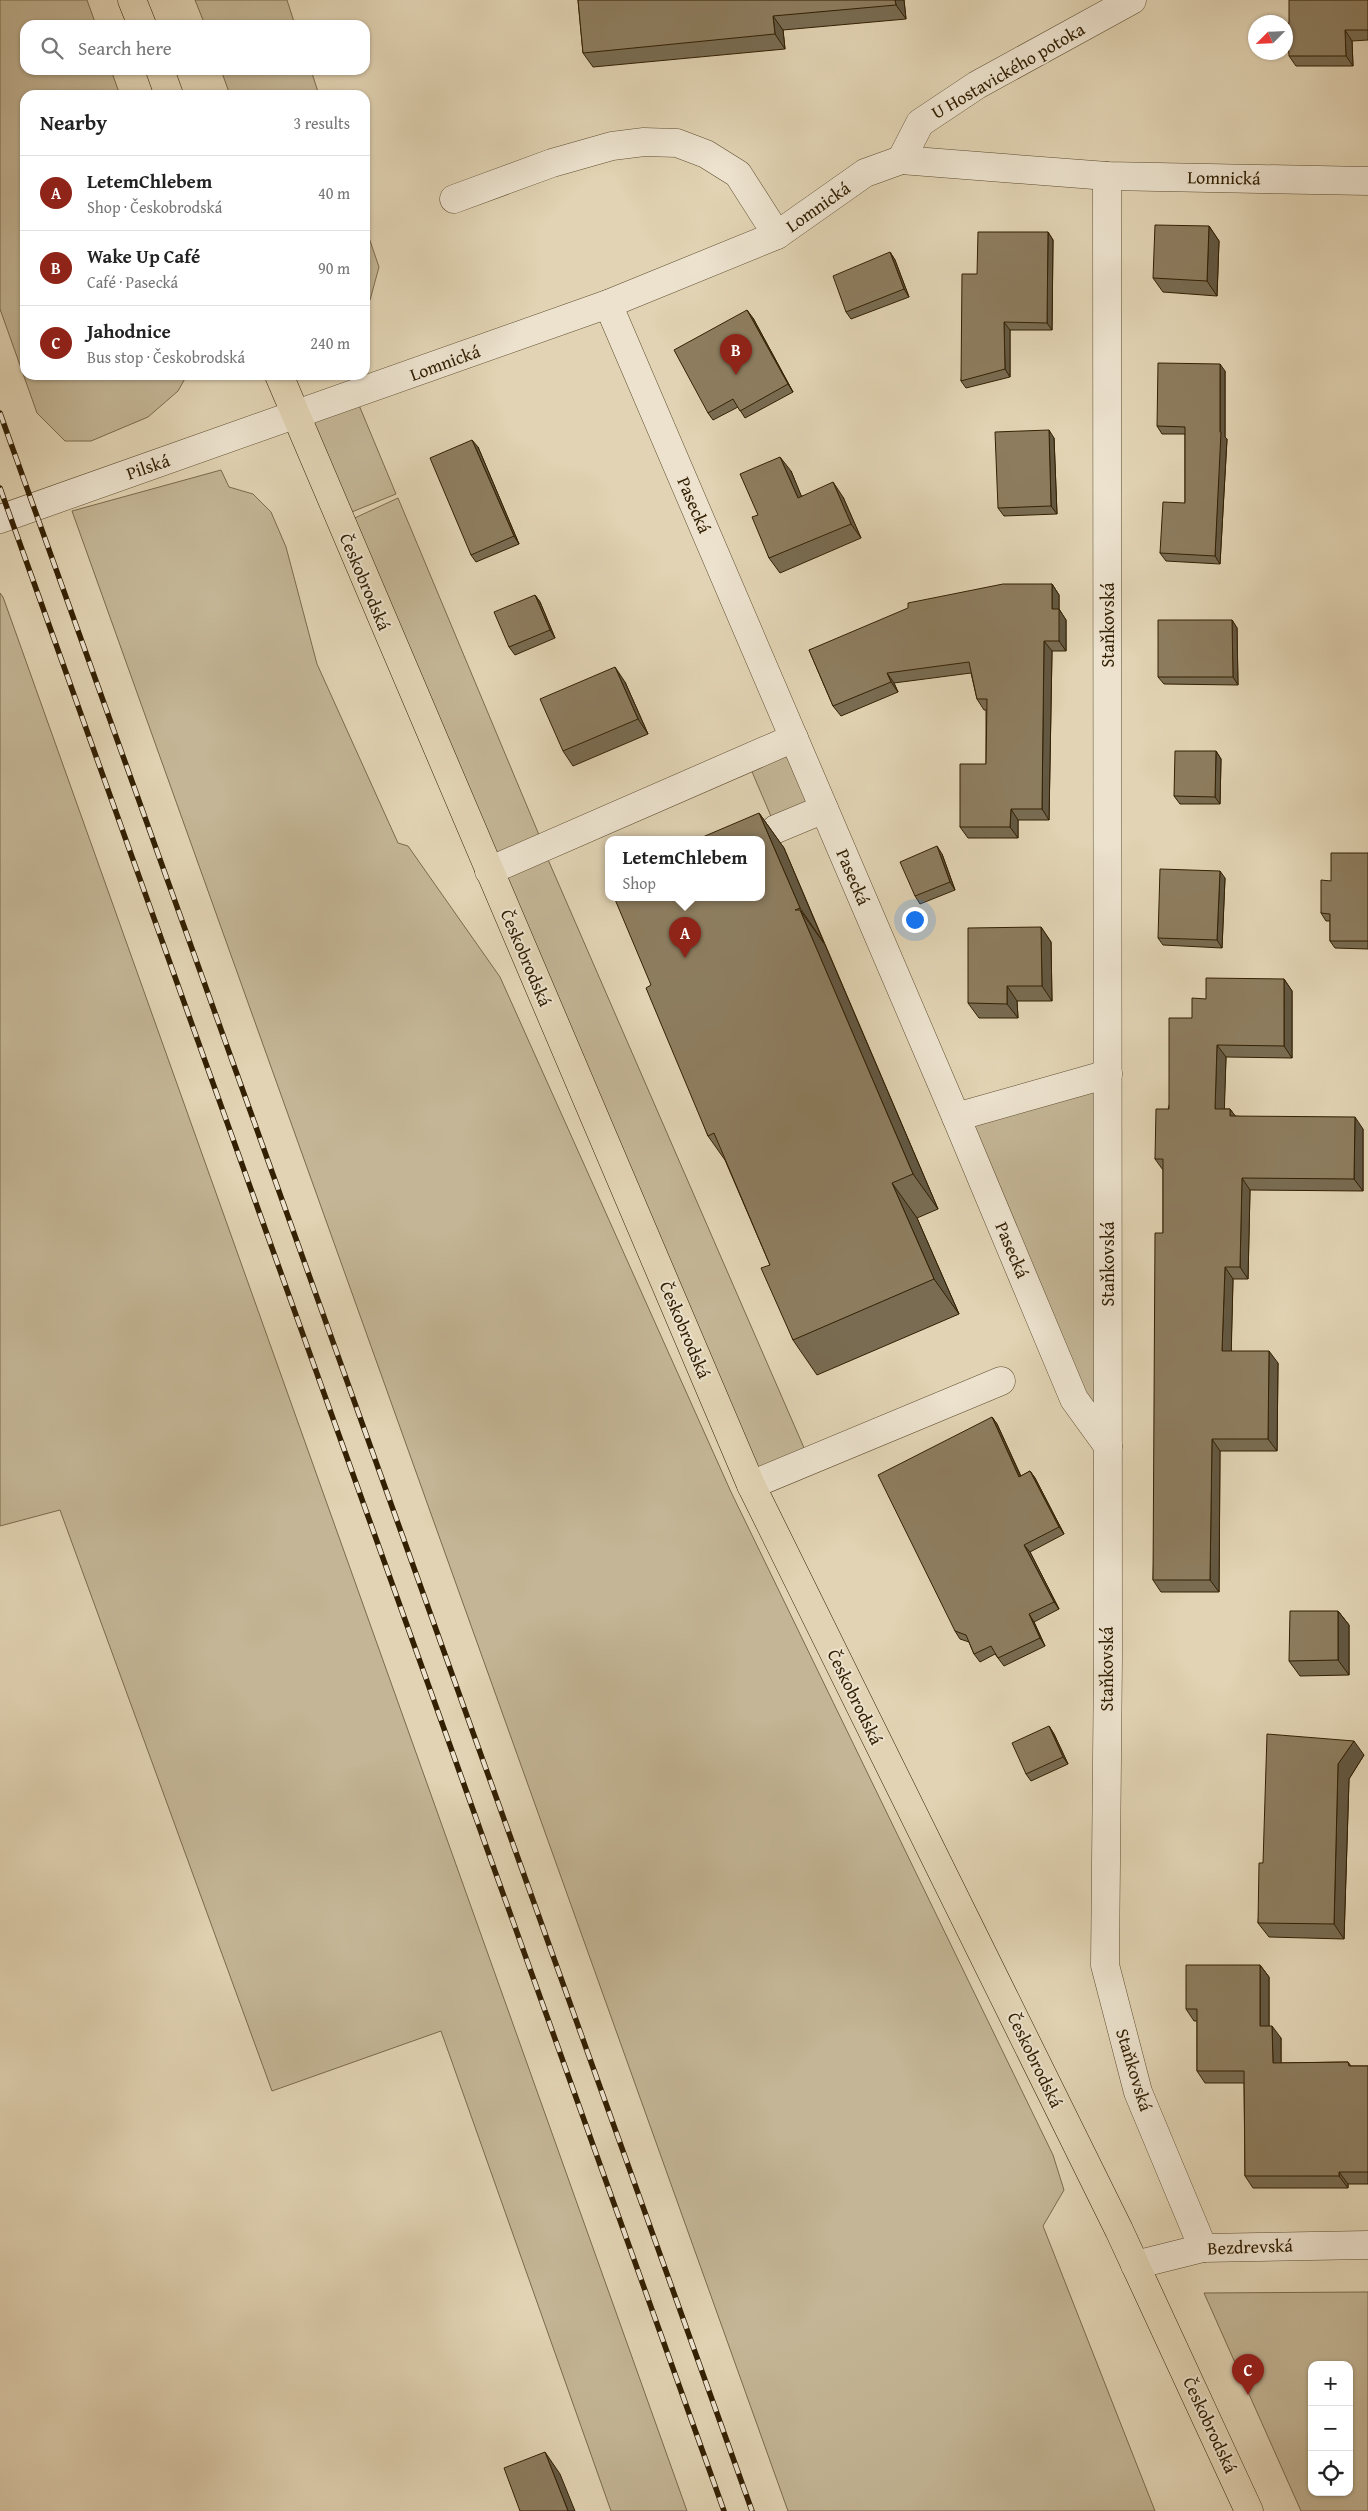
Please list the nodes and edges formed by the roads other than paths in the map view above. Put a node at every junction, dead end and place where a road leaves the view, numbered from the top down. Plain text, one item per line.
1 (132, 0) edge
2 (1132, 0) edge
3 (140, 20) edge
4 (162, 75) edge
5 (167, 90) edge
6 (901, 160) junction
7 (1107, 176) junction
8 (1368, 181) edge
9 (454, 199) dead end
10 (777, 235) junction
11 (608, 304) junction
12 (281, 380) edge
13 (295, 415) junction
14 (0, 519) edge
15 (794, 738) junction
16 (824, 809) junction
17 (776, 829) dead end
18 (489, 871) junction
19 (1108, 1074) junction
20 (956, 1117) junction
21 (1001, 1381) dead end
22 (1108, 1446) junction
23 (751, 1485) junction
24 (1368, 2245) edge
25 (1203, 2248) junction
26 (1135, 2265) junction
27 (1249, 2511) edge

1 - 3 main road
2 - 6 street, U Hostavického potoka
4 - 5 main road
6 - 7 street, Lomnická
6 - 10 street, Lomnická
7 - 8 street, Lomnická
7 - 19 street, Staňkovská
9 - 10 street
10 - 11 street, Lomnická
11 - 13 street, Lomnická
11 - 15 street, Pasecká
12 - 13 main road, Českobrodská
13 - 14 street, Pilská
13 - 18 main road, Českobrodská
15 - 16 street, Pasecká
15 - 18 street
16 - 17 street
16 - 20 street, Pasecká
18 - 23 main road, Českobrodská
19 - 20 street
19 - 22 street, Staňkovská
20 - 22 street, Pasecká
21 - 23 street
22 - 25 street, Staňkovská
23 - 26 main road, Českobrodská
24 - 25 street, Bezdrevská
25 - 26 street, Bezdrevská
26 - 27 main road, Českobrodská

